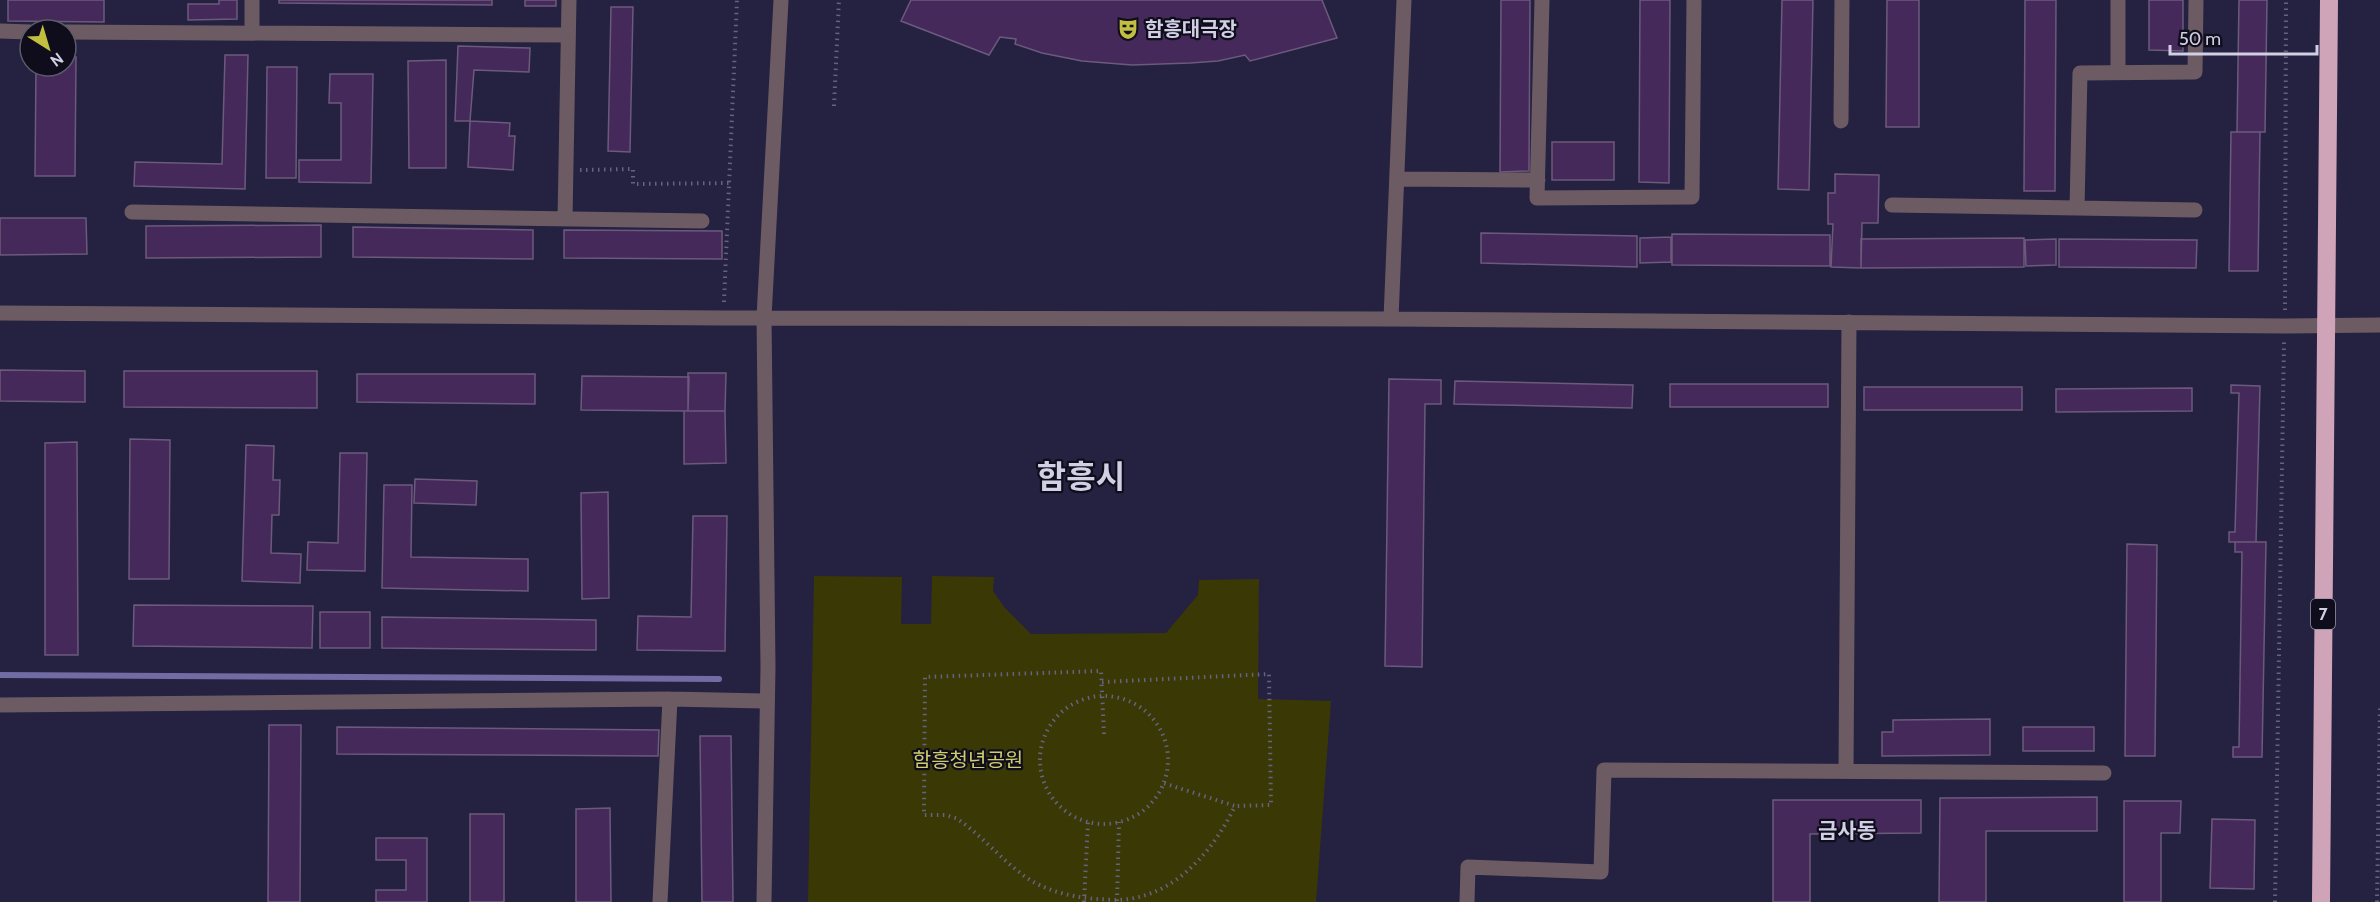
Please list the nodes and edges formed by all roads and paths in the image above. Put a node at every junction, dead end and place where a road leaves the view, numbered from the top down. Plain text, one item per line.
1 (252, 0) edge
2 (569, 0) edge
3 (737, 0) edge
4 (781, 0) edge
5 (839, 0) edge
6 (1404, 0) edge
7 (1542, 0) edge
8 (1694, 0) edge
9 (1842, 0) edge
10 (2118, 0) edge
11 (2196, 0) edge
12 (2286, 0) edge
13 (2329, 0) edge
14 (0, 32) edge
15 (18, 32) edge
16 (78, 32) edge
17 (252, 33) junction
18 (568, 35) junction
19 (2118, 72) junction
20 (834, 106) dead end
21 (1840, 121) dead end
22 (566, 171) junction
23 (1397, 179) junction
24 (1538, 180) junction
25 (730, 183) junction
26 (1892, 205) dead end
27 (2077, 208) junction
28 (2195, 210) dead end
29 (132, 212) dead end
30 (565, 219) junction
31 (702, 221) dead end
32 (0, 313) edge
33 (764, 317) junction
34 (723, 318) junction
35 (1391, 319) junction
36 (1849, 322) junction
37 (2380, 325) edge
38 (2285, 326) junction
39 (2326, 326) junction
40 (1102, 682) junction
41 (1102, 696) junction
42 (669, 699) junction
43 (767, 701) junction
44 (0, 705) edge
45 (2380, 706) edge
46 (1104, 734) dead end
47 (1846, 771) junction
48 (2104, 773) dead end
49 (1163, 783) junction
50 (1235, 806) junction
51 (1088, 822) junction
52 (1119, 822) junction
53 (1084, 900) edge
54 (1117, 901) edge
55 (660, 902) edge
56 (764, 902) edge
57 (1467, 902) edge
58 (2275, 902) edge
59 (2320, 902) edge
60 (2377, 902) edge

1 - 17 street
2 - 18 street
3 - 25 path
4 - 33 street
5 - 20 path
6 - 23 street
7 - 24 street
8 - 24 street
9 - 21 street
10 - 19 street
11 - 19 street
12 - 38 path
13 - 39 highway, 7
14 - 15 street
16 - 17 street
17 - 18 street
18 - 22 street
19 - 27 street
22 - 25 path
22 - 30 street
23 - 24 street
23 - 35 street
25 - 34 path
26 - 27 street
27 - 28 street
29 - 30 street
30 - 31 street
32 - 34 street
33 - 34 street
33 - 35 street
33 - 43 street
35 - 36 street
36 - 38 street
36 - 47 street
37 - 39 street
38 - 39 street
38 - 58 path
39 - 59 highway, 7
40 - 41 path
40 - 50 path
40 - 53 path
41 - 46 path
41 - 49 path
41 - 51 path
42 - 43 street
42 - 44 street
42 - 55 street
43 - 56 street
45 - 60 path
47 - 48 street
47 - 57 street
49 - 50 path
49 - 52 path
50 - 54 path
51 - 52 path
51 - 53 path
52 - 54 path
53 - 54 path

